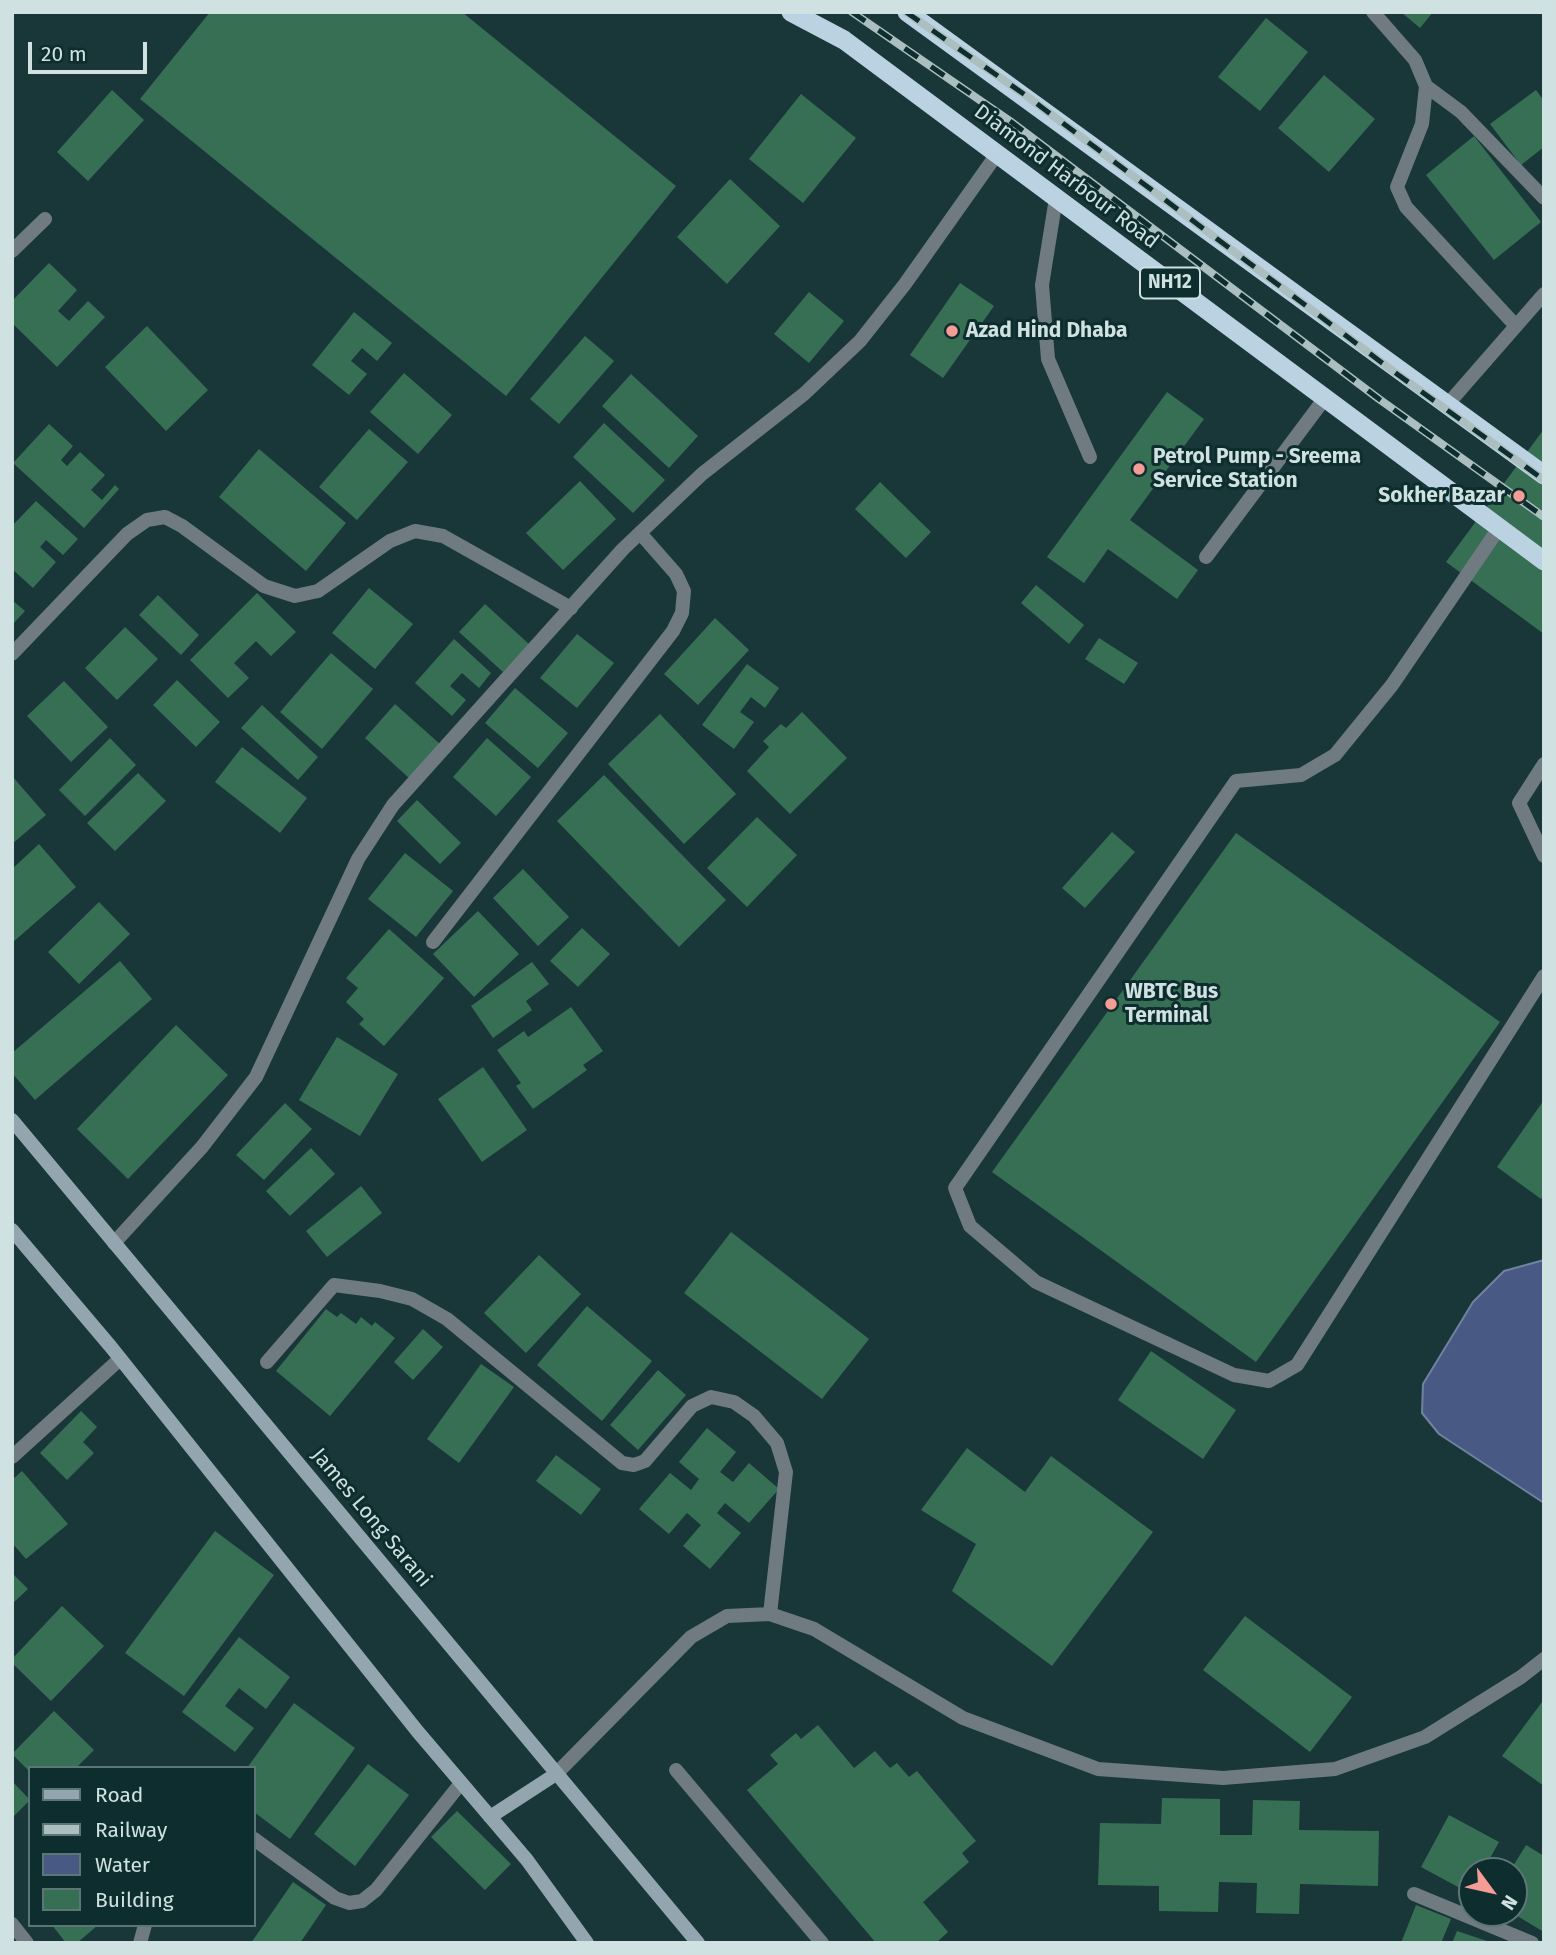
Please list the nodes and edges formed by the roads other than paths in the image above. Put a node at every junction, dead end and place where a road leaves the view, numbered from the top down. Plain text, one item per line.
1 (791, 12) edge
2 (907, 12) edge
3 (1373, 12) edge
4 (1426, 86) junction
5 (997, 154) junction
6 (1056, 198) junction
7 (1544, 198) edge
8 (45, 219) dead end
9 (12, 250) edge
10 (1544, 295) edge
11 (1516, 326) junction
12 (1325, 398) junction
13 (1447, 405) junction
14 (1090, 457) dead end
15 (1544, 475) edge
16 (1499, 528) junction
17 (640, 533) junction
18 (1206, 558) dead end
19 (1544, 561) edge
20 (571, 608) junction
21 (12, 654) edge
22 (1544, 764) edge
23 (1544, 856) edge
24 (433, 942) dead end
25 (1544, 976) edge
26 (12, 1120) edge
27 (12, 1230) edge
28 (114, 1242) junction
29 (120, 1359) junction
30 (267, 1362) dead end
31 (12, 1457) edge
32 (770, 1614) junction
33 (1544, 1659) edge
34 (676, 1770) dead end
35 (556, 1774) junction
36 (461, 1783) junction
37 (490, 1817) junction
38 (256, 1840) edge
39 (1414, 1894) dead end
40 (12, 1924) edge
41 (27, 1943) edge
42 (587, 1943) edge
43 (698, 1943) edge
44 (822, 1943) edge
45 (1532, 1943) edge

1 - 5 highway, Diamond Harbour Road / NH12
2 - 13 highway, Diamond Harbour Road
3 - 4 street
4 - 7 street
4 - 11 street
5 - 6 highway, Diamond Harbour Road / NH12
5 - 17 street
6 - 12 highway, Diamond Harbour Road / NH12
6 - 14 street
8 - 9 street
10 - 11 street
11 - 13 street
12 - 16 highway, Diamond Harbour Road / NH12
12 - 18 street
13 - 15 highway, Diamond Harbour Road
16 - 19 highway, Diamond Harbour Road / NH12
16 - 25 street
17 - 20 street
17 - 24 street
20 - 21 street
20 - 28 street
22 - 23 street
26 - 28 main road, James Long Sarani
27 - 29 main road
28 - 35 main road, James Long Sarani
29 - 31 street
29 - 36 main road
30 - 32 street
32 - 33 street
32 - 35 street
34 - 44 street
35 - 37 main road
35 - 43 main road, James Long Sarani
36 - 37 main road
36 - 38 street
37 - 42 main road
39 - 45 street
40 - 41 street

